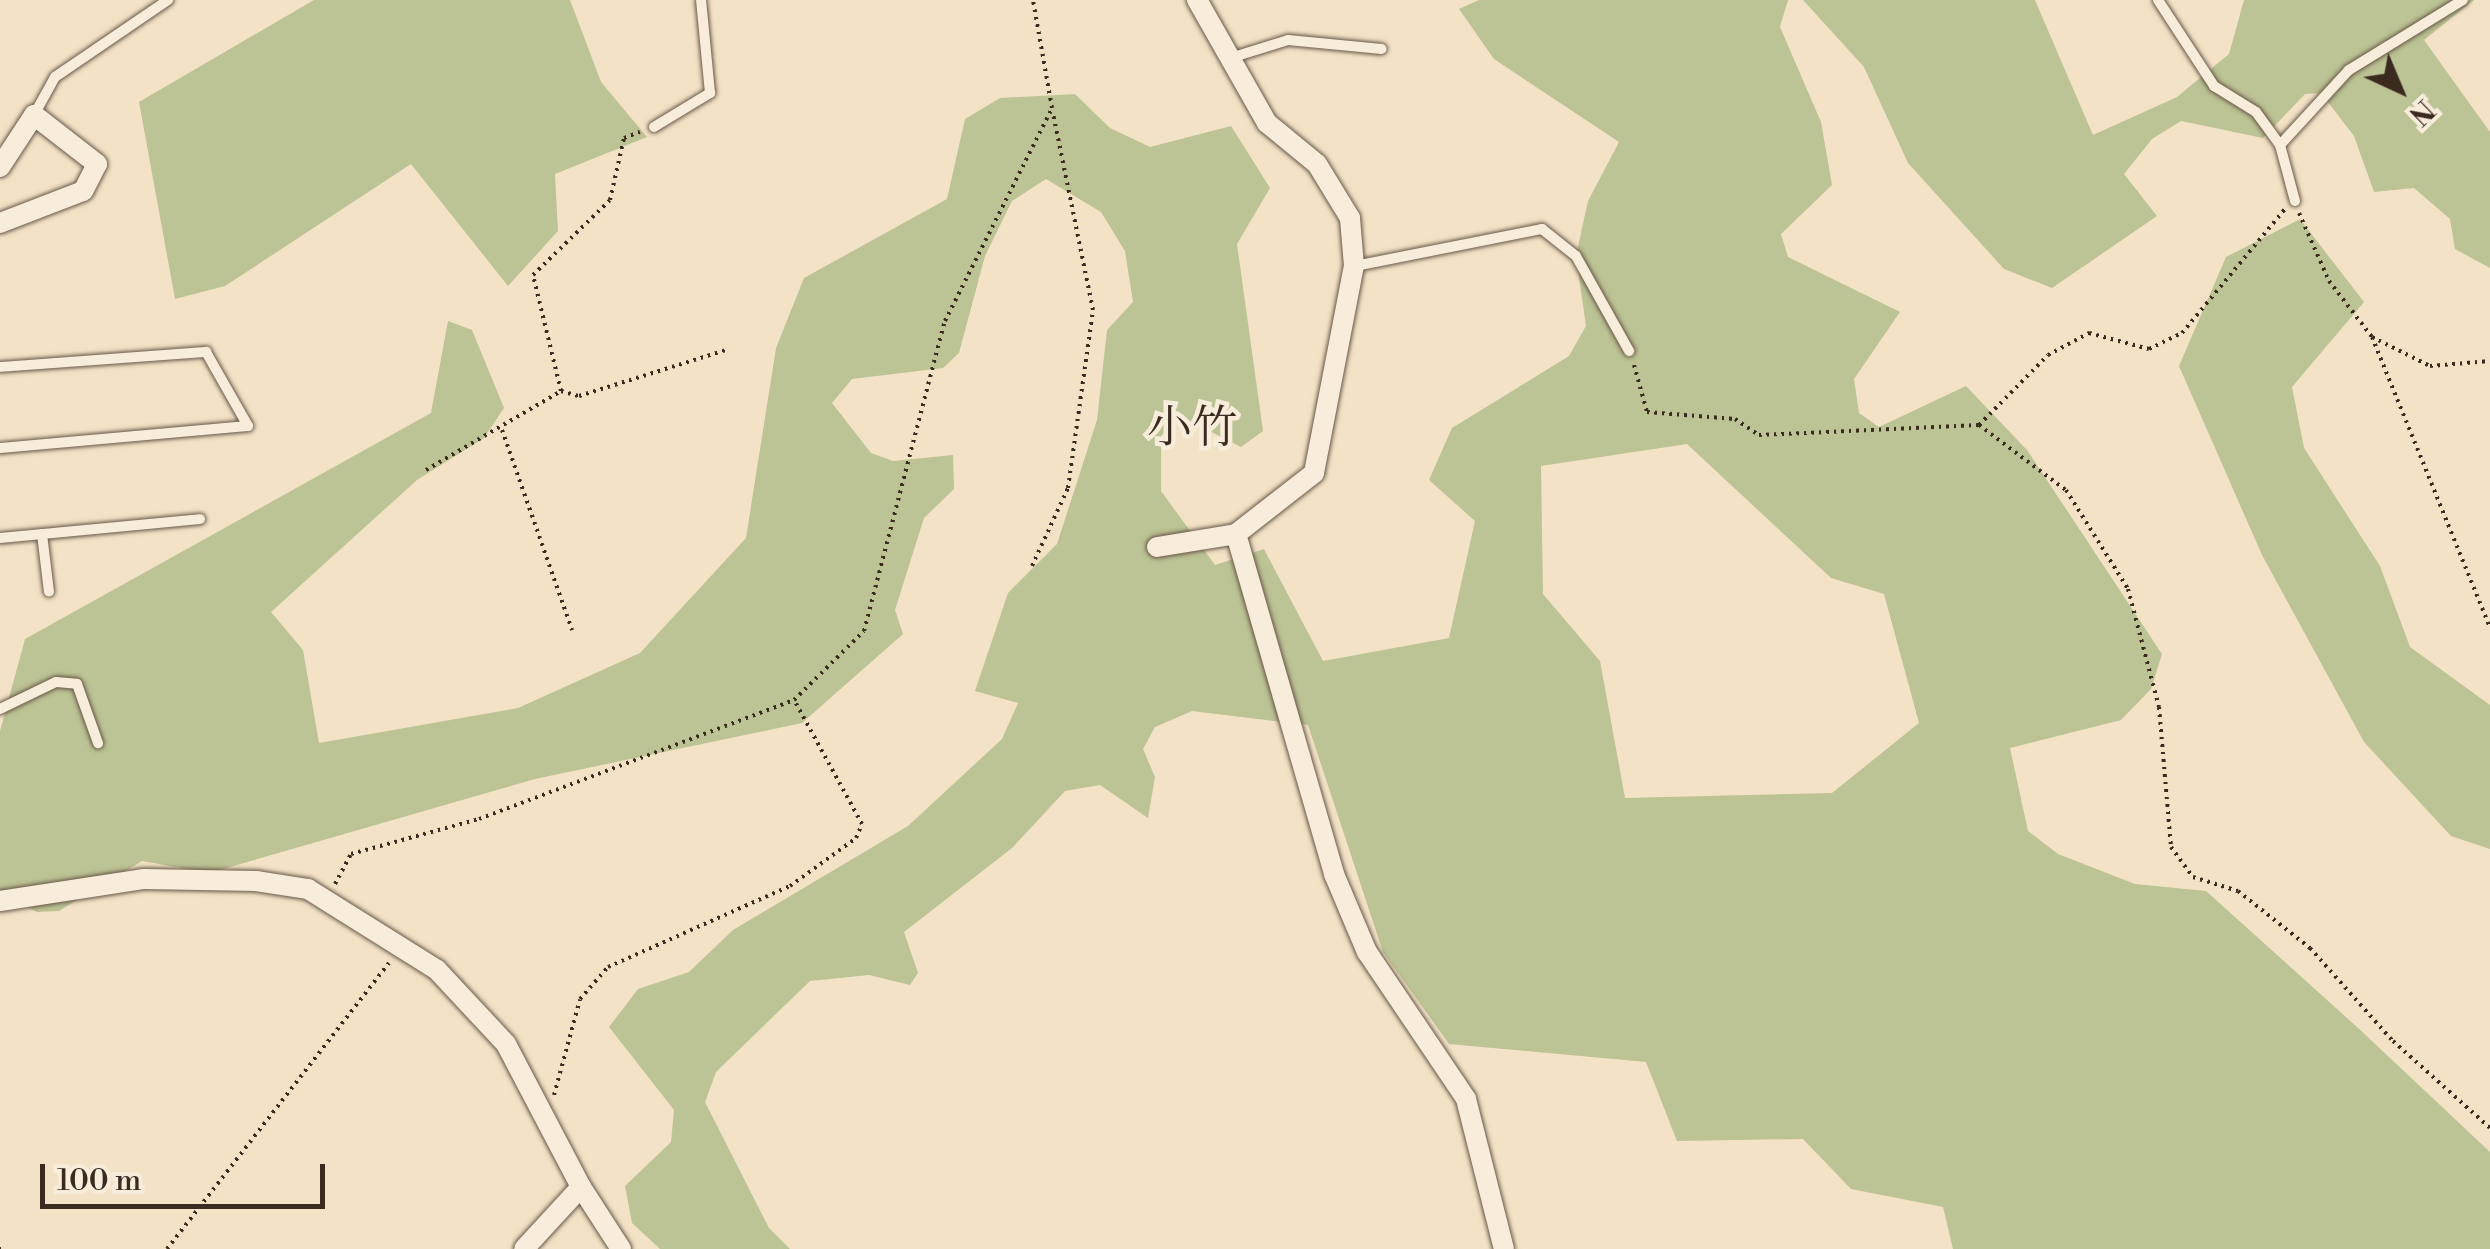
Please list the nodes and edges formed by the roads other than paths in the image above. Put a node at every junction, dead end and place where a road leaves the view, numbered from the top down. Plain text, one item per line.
1 (168, 0) edge
2 (700, 0) edge
3 (1197, 0) edge
4 (2158, 0) edge
5 (2463, 0) edge
6 (1382, 49) dead end
7 (1227, 59) junction
8 (34, 115) junction
9 (654, 127) road end
10 (2280, 145) junction
11 (0, 167) edge
12 (2294, 202) road end
13 (0, 222) edge
14 (1354, 266) junction
15 (1630, 351) road end
16 (0, 367) edge
17 (0, 448) edge
18 (200, 519) dead end
19 (42, 534) junction
20 (1236, 534) junction
21 (0, 538) edge
22 (1157, 548) dead end
23 (49, 592) dead end
24 (0, 709) edge
25 (98, 742) dead end
26 (0, 900) edge
27 (581, 1187) junction
28 (524, 1249) edge
29 (621, 1249) edge
30 (1504, 1249) edge

1 - 8 lane
2 - 9 lane
3 - 7 street
4 - 10 lane
5 - 10 lane
6 - 7 lane
7 - 14 street
8 - 11 street
8 - 13 street
10 - 12 lane
14 - 15 lane
14 - 20 street
16 - 17 lane
18 - 19 lane
19 - 21 lane
19 - 23 lane
20 - 22 street
20 - 30 street
24 - 25 lane
26 - 27 street
27 - 28 street
27 - 29 street

